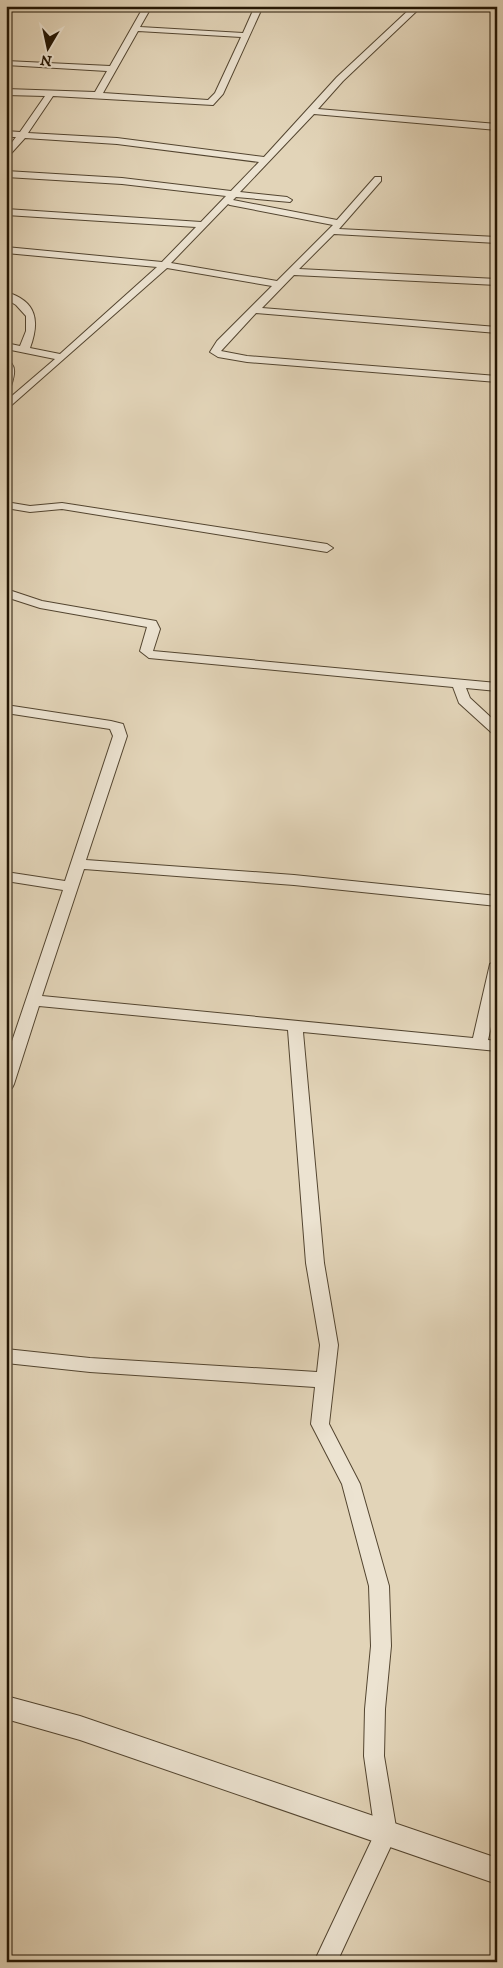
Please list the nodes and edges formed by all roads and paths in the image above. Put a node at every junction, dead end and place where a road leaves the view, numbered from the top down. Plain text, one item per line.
1 (148, 6) edge
2 (260, 6) edge
3 (418, 6) edge
4 (136, 29) junction
5 (244, 35) junction
6 (6, 62) edge
7 (111, 69) junction
8 (6, 92) edge
9 (51, 93) junction
10 (98, 95) junction
11 (312, 111) junction
12 (497, 127) edge
13 (6, 134) edge
14 (24, 134) junction
15 (6, 156) edge
16 (265, 160) junction
17 (6, 174) edge
18 (378, 179) dead end
19 (234, 193) junction
20 (287, 200) dead end
21 (226, 201) junction
22 (6, 212) edge
23 (202, 225) junction
24 (335, 227) junction
25 (497, 240) edge
26 (6, 250) edge
27 (163, 265) junction
28 (294, 272) junction
29 (497, 282) edge
30 (279, 284) junction
31 (6, 294) edge
32 (253, 310) junction
33 (497, 330) edge
34 (8, 348) edge
35 (24, 350) junction
36 (62, 357) junction
37 (6, 363) edge
38 (497, 379) edge
39 (6, 386) edge
40 (9, 403) edge
41 (6, 505) edge
42 (327, 548) dead end
43 (6, 593) edge
44 (458, 684) junction
45 (497, 687) edge
46 (6, 709) edge
47 (497, 730) edge
48 (80, 864) junction
49 (6, 876) edge
50 (71, 886) junction
51 (497, 902) edge
52 (497, 964) edge
53 (34, 1000) junction
54 (295, 1026) junction
55 (480, 1043) junction
56 (497, 1046) edge
57 (11, 1055) edge
58 (6, 1084) edge
59 (6, 1356) edge
60 (325, 1380) junction
61 (6, 1707) edge
62 (386, 1832) junction
63 (497, 1871) edge
64 (324, 1962) edge

1 - 4 street
2 - 5 street
3 - 11 street
4 - 5 street
4 - 7 street
5 - 10 street
6 - 7 street
7 - 10 street
8 - 9 street
9 - 10 street
9 - 14 street
11 - 12 street
11 - 16 street
13 - 14 street
14 - 15 street
14 - 16 street
16 - 19 street
17 - 19 street
18 - 24 street
19 - 20 street
19 - 21 street
21 - 23 street
21 - 24 street
22 - 23 street
23 - 27 street
24 - 25 street
24 - 28 street
26 - 27 street
27 - 30 street
27 - 36 street
28 - 29 street
28 - 30 street
30 - 32 street
31 - 35 street
32 - 33 street
32 - 38 street
34 - 35 street
35 - 36 street
36 - 40 street
37 - 39 street
41 - 42 street
43 - 44 street
44 - 45 street
44 - 47 street
46 - 48 street
48 - 50 street
48 - 51 street
49 - 50 street
50 - 53 street
52 - 55 street
53 - 54 street
53 - 57 street
54 - 55 street
54 - 60 street
55 - 56 street
57 - 58 street
59 - 60 street
60 - 62 street
61 - 62 street
62 - 63 street
62 - 64 street

